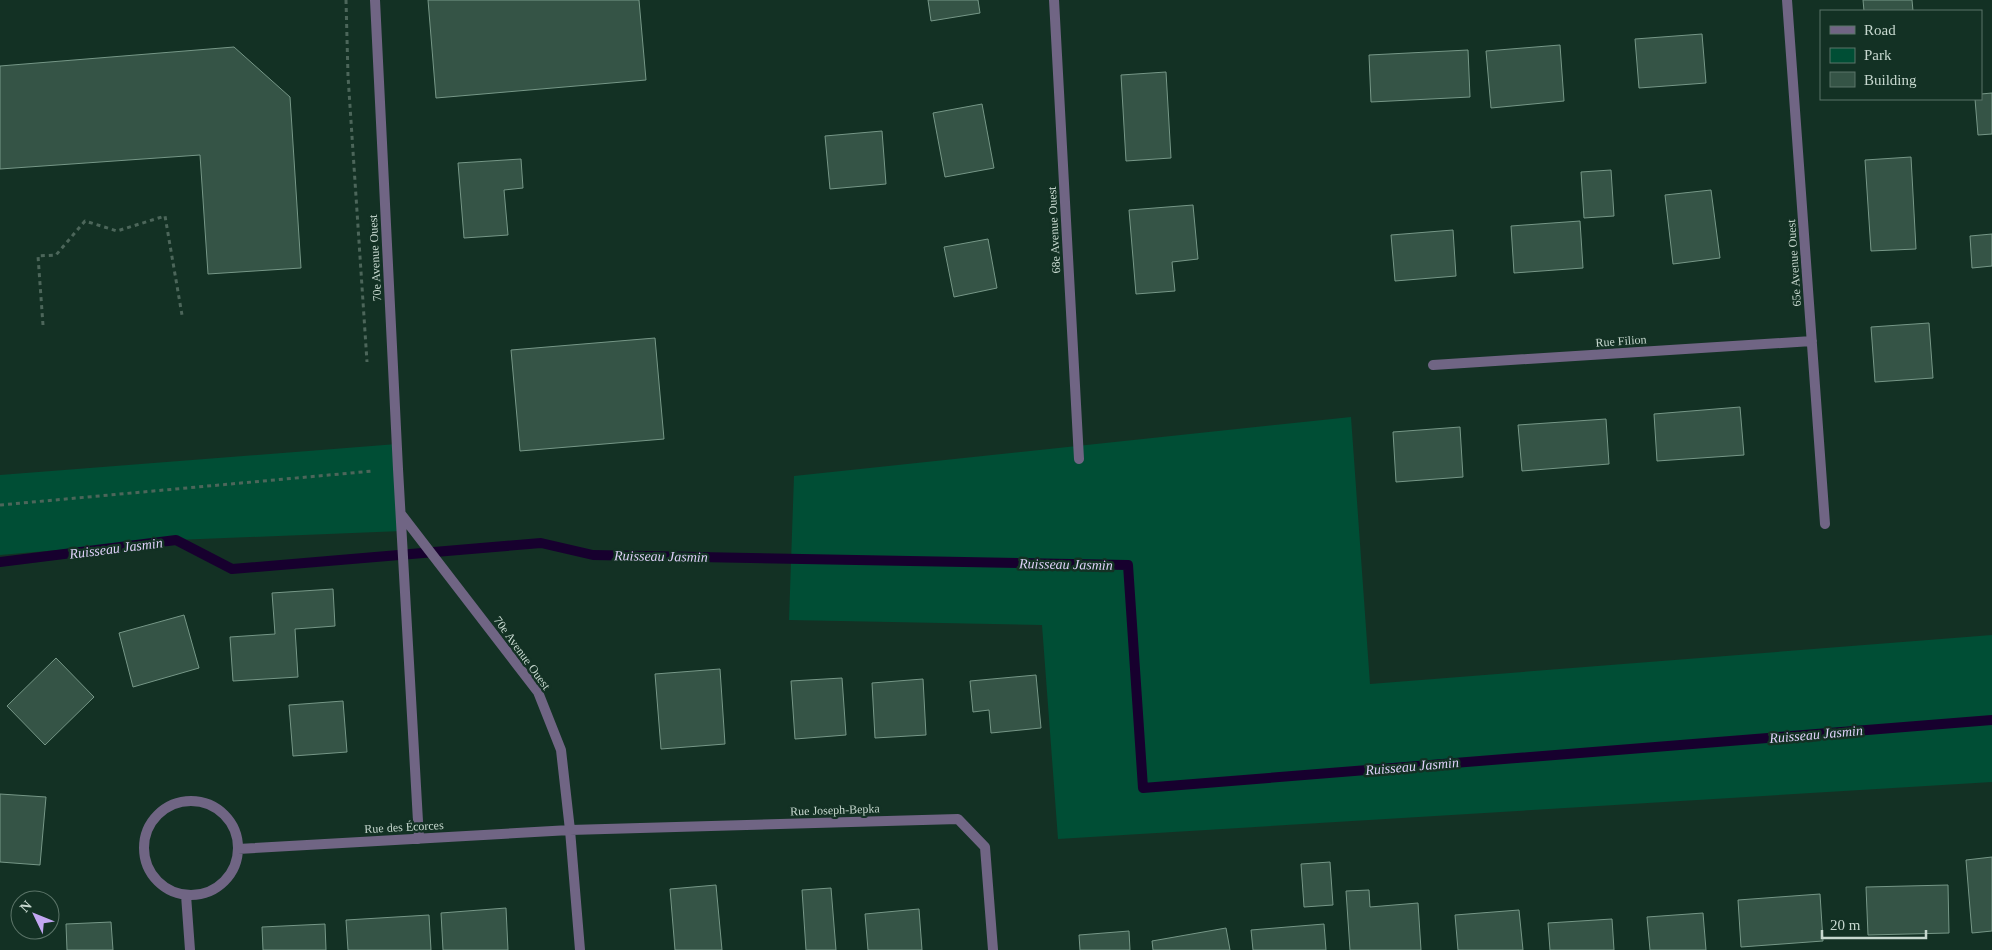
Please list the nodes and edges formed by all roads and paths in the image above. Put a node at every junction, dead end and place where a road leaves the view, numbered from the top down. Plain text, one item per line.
1 (346, 0) edge
2 (375, 0) edge
3 (1054, 0) edge
4 (1786, 0) edge
5 (182, 315) dead end
6 (43, 326) dead end
7 (1812, 341) junction
8 (1433, 365) dead end
9 (368, 370) dead end
10 (1079, 459) dead end
11 (373, 461) dead end
12 (0, 505) edge
13 (401, 514) junction
14 (1825, 524) dead end
15 (570, 830) junction
16 (419, 839) junction
17 (238, 849) junction
18 (186, 895) junction
19 (190, 950) edge
20 (580, 950) edge
21 (993, 950) edge

1 - 9 path, 70e Avenue Ouest
2 - 13 street, 70e Avenue Ouest
3 - 10 street, 68e Avenue Ouest
4 - 7 street, 65e Avenue Ouest
5 - 6 path
7 - 8 street, Rue Filion
7 - 14 street, 65e Avenue Ouest
11 - 12 path
13 - 15 street, 70e Avenue Ouest
13 - 16 street, 70e Avenue Ouest
15 - 16 street, Rue des Écorces
15 - 20 street, 70e Avenue Ouest
15 - 21 street, Rue Joseph-Bepka
16 - 17 street, Rue des Écorces
17 - 18 street
17 - 18 street
18 - 19 street

